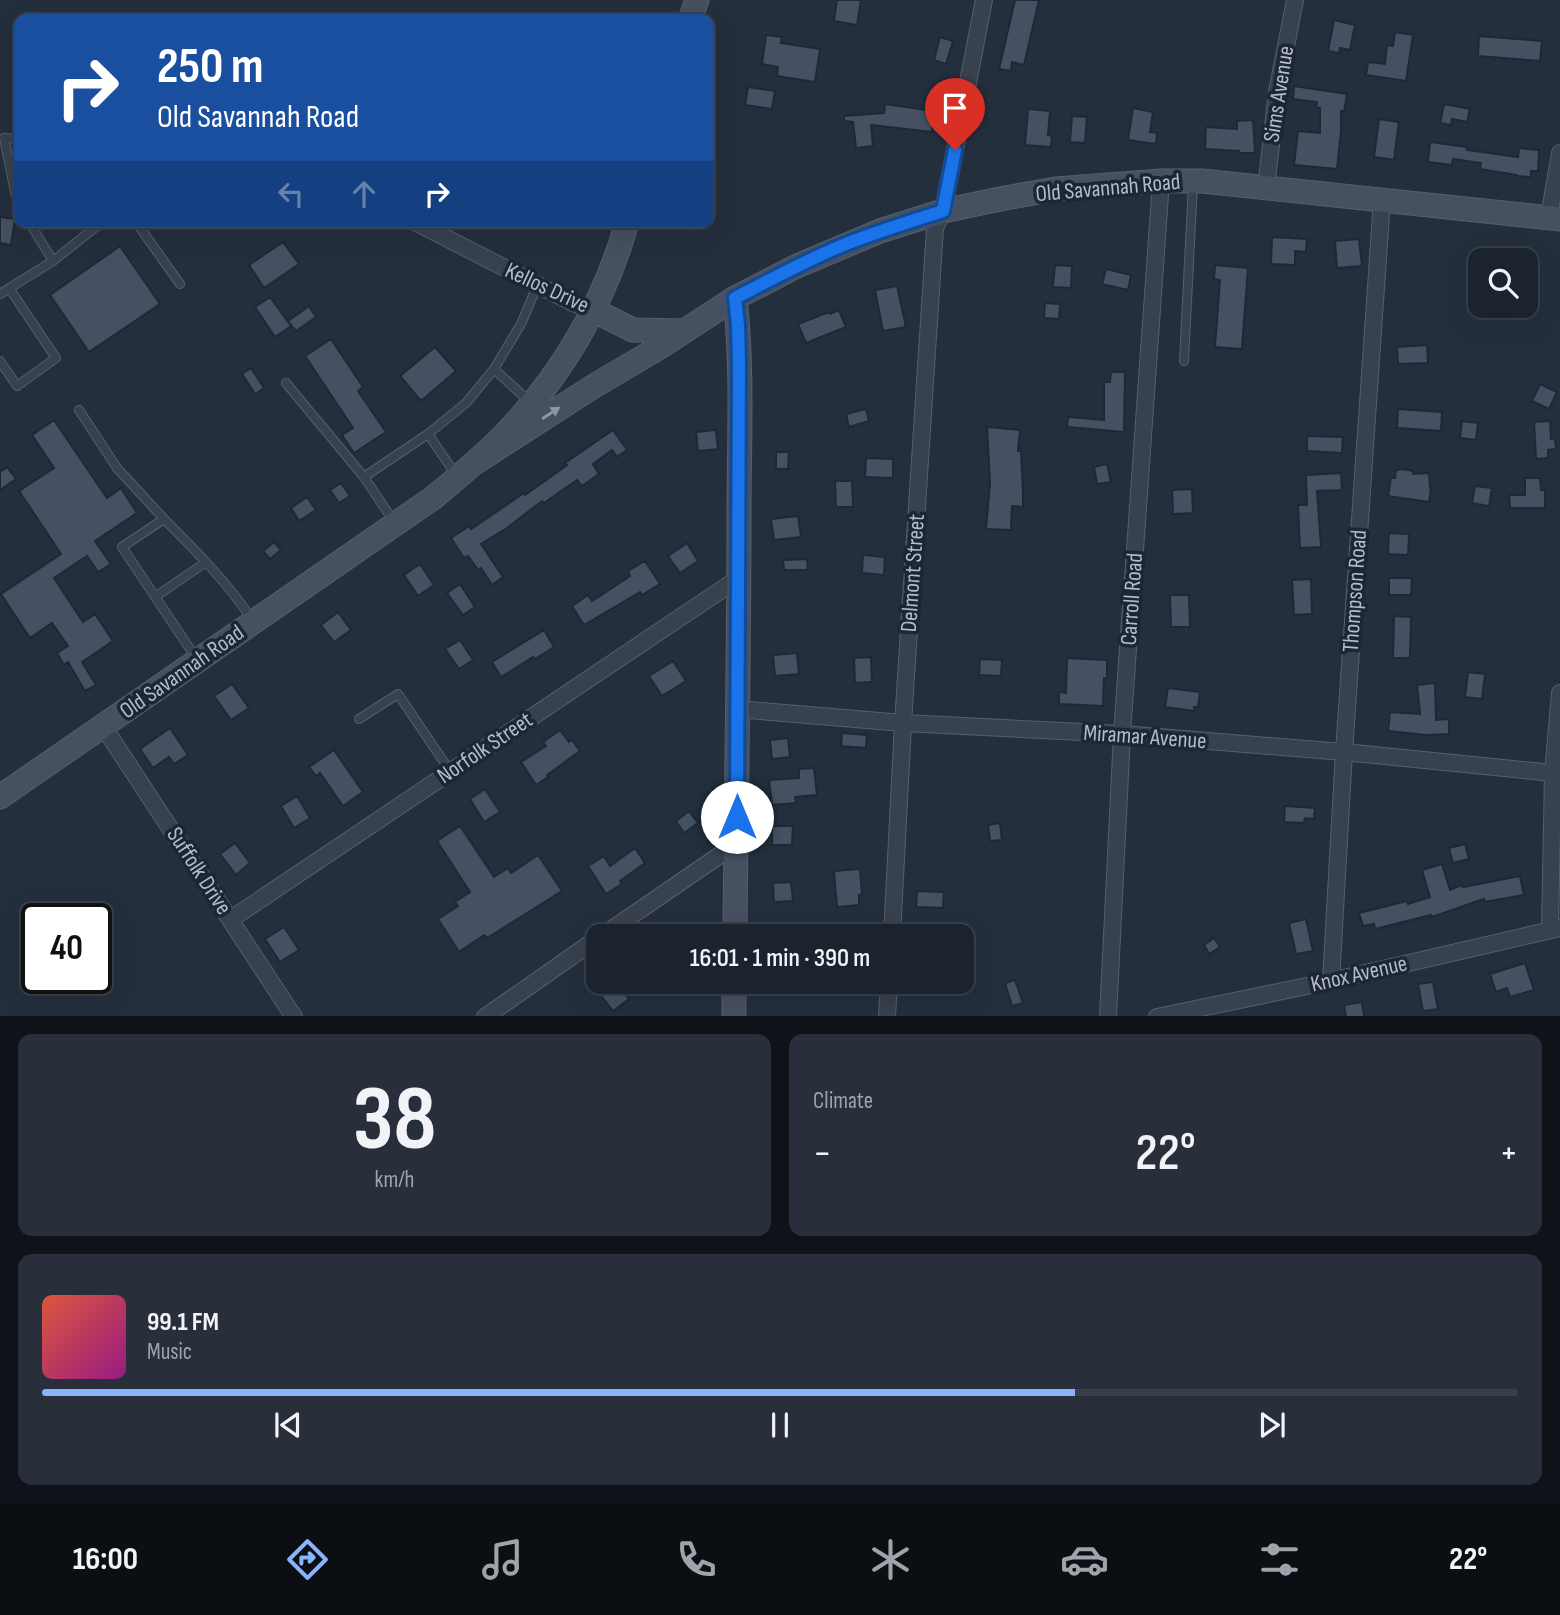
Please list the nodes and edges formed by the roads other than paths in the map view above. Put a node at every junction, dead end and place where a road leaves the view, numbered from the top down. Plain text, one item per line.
1 (984, 0) edge
2 (1295, 0) edge
3 (14, 139) edge
4 (1560, 153) edge
5 (1161, 181) junction
6 (1194, 181) junction
7 (14, 187) edge
8 (1266, 188) junction
9 (1382, 200) junction
10 (943, 211) junction
11 (1555, 218) edge
12 (33, 228) edge
13 (94, 228) edge
14 (140, 228) edge
15 (426, 228) edge
16 (626, 228) edge
17 (53, 261) junction
18 (180, 284) dead end
19 (537, 286) junction
20 (9, 288) junction
21 (0, 294) edge
22 (735, 298) junction
23 (593, 310) junction
24 (684, 331) junction
25 (0, 361) edge
26 (1184, 361) dead end
27 (494, 369) junction
28 (286, 383) dead end
29 (532, 404) junction
30 (79, 410) dead end
31 (428, 435) junction
32 (466, 471) junction
33 (364, 477) junction
34 (164, 519) junction
35 (395, 524) junction
36 (206, 562) junction
37 (739, 578) junction
38 (155, 597) junction
39 (254, 622) junction
40 (198, 661) junction
41 (1560, 693) edge
42 (737, 709) junction
43 (359, 719) dead end
44 (903, 723) junction
45 (103, 726) junction
46 (1122, 734) junction
47 (1344, 751) junction
48 (450, 771) junction
49 (1553, 773) junction
50 (0, 797) edge
51 (736, 844) junction
52 (231, 919) junction
53 (619, 924) edge
54 (735, 924) edge
55 (893, 924) edge
56 (1555, 929) edge
57 (586, 947) edge
58 (1331, 981) junction
59 (734, 994) edge
60 (888, 994) edge
61 (292, 1016) edge
62 (486, 1016) edge
63 (734, 1016) edge
64 (887, 1016) edge
65 (1108, 1016) edge
66 (1162, 1016) edge

1 - 10 street, Delmont Street
2 - 8 street, Sims Avenue
3 - 7 lane
4 - 11 street
5 - 6 main road, Old Savannah Road
5 - 10 main road, Old Savannah Road
5 - 46 street, Carroll Road
6 - 8 main road, Old Savannah Road
6 - 26 lane
8 - 9 main road, Old Savannah Road
9 - 11 main road, Old Savannah Road
9 - 47 street, Thompson Road
10 - 22 main road, Old Savannah Road
10 - 44 street, Delmont Street
12 - 17 lane
13 - 17 lane
14 - 18 lane
15 - 19 street, Kellos Drive
16 - 23 main road
17 - 20 lane
19 - 23 street, Kellos Drive
19 - 27 lane
20 - 21 lane
20 - 25 lane
22 - 24 main road, Old Savannah Road
22 - 37 main road
23 - 24 main road, Kellos Drive
23 - 29 main road
32 -> 24 main road, Old Savannah Road
27 - 29 lane
27 - 31 lane
28 - 33 lane
29 - 32 main road
30 - 34 lane
31 - 32 lane
31 - 33 lane
32 - 35 main road, Old Savannah Road
33 - 35 lane
34 - 36 lane
34 - 38 lane
35 - 39 main road, Old Savannah Road
36 - 38 lane
36 - 39 lane
37 - 42 main road
37 - 48 street, Norfolk Street
38 - 40 lane
39 - 40 main road, Old Savannah Road
40 - 45 main road, Old Savannah Road
41 - 49 street
42 - 44 street, Miramar Avenue
42 - 51 main road
43 - 48 lane
44 - 46 street, Miramar Avenue
44 - 55 street, Delmont Street
45 - 50 main road, Old Savannah Road
45 - 52 street, Suffolk Drive
46 - 47 street, Miramar Avenue
46 - 65 street, Carroll Road
47 - 49 street, Miramar Avenue
47 - 58 street, Thompson Road
48 - 52 street, Norfolk Street
49 - 56 street
51 - 53 street
51 - 54 main road
52 - 61 street, Suffolk Drive
56 - 58 street, Knox Avenue
57 - 62 street
58 - 66 street, Knox Avenue
59 - 63 main road
60 - 64 street

